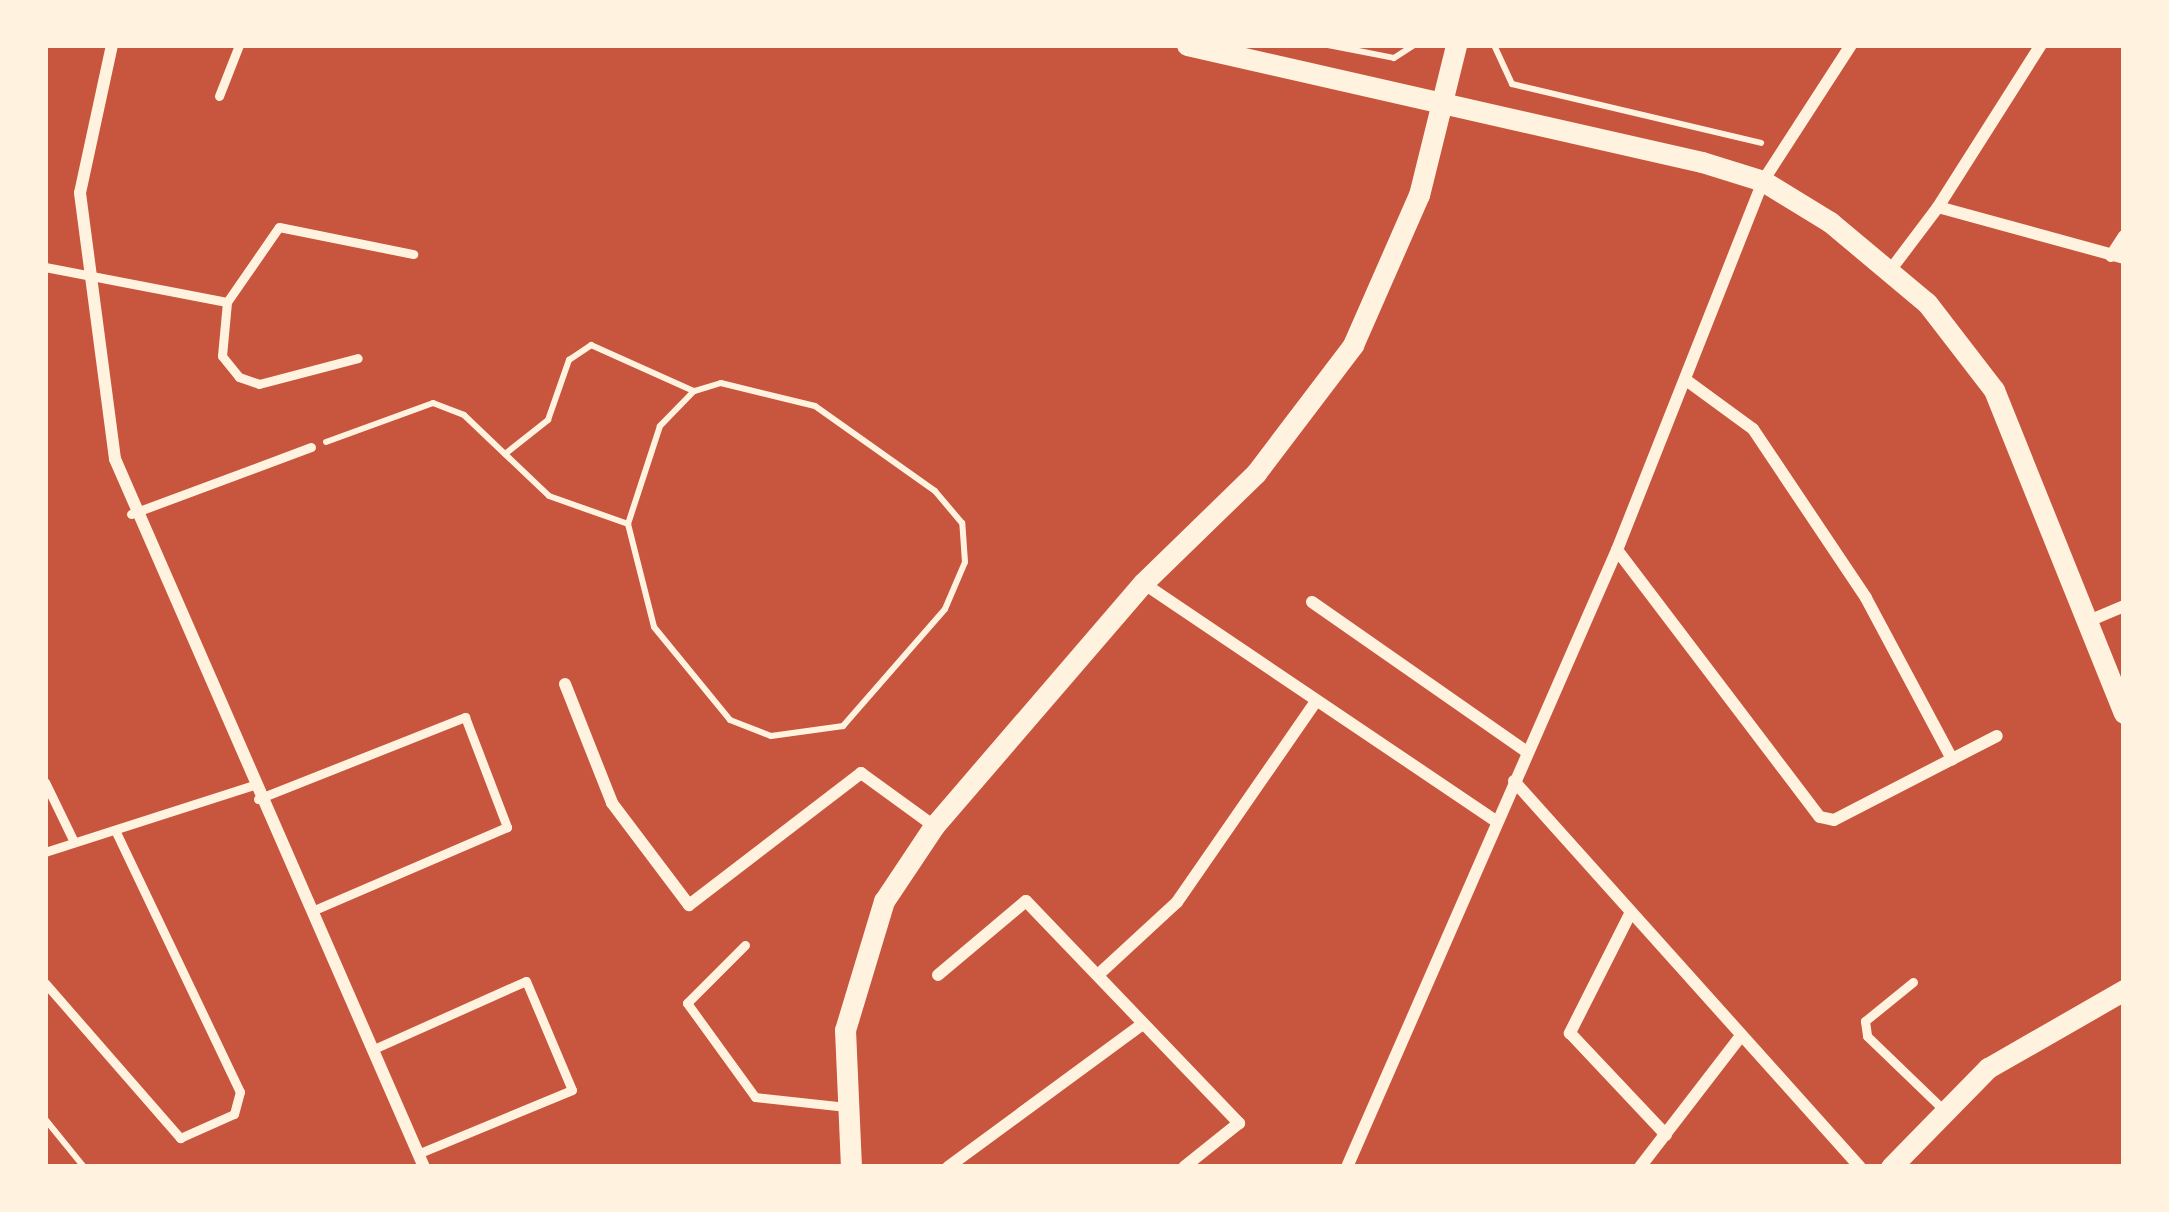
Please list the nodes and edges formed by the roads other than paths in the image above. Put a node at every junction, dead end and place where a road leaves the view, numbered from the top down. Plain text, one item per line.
1 (112, 45) edge
2 (238, 45) edge
3 (1187, 45) edge
4 (1456, 45) edge
5 (1851, 45) edge
6 (2041, 45) edge
7 (1234, 50) edge
8 (219, 96) dead end
9 (1441, 106) junction
10 (1763, 181) junction
11 (1938, 207) junction
12 (2124, 236) edge
13 (413, 254) dead end
14 (2117, 257) edge
15 (45, 267) edge
16 (1892, 268) junction
17 (84, 276) junction
18 (227, 302) junction
19 (358, 358) dead end
20 (1686, 380) junction
21 (311, 447) road end
22 (131, 514) junction
23 (1617, 550) junction
24 (1143, 583) junction
25 (1312, 602) dead end
26 (2124, 606) edge
27 (2091, 620) junction
28 (565, 684) dead end
29 (1316, 701) junction
30 (2124, 713) edge
31 (1997, 736) dead end
32 (1527, 752) junction
33 (1952, 759) junction
34 (45, 782) edge
35 (1514, 782) junction
36 (255, 792) junction
37 (1496, 821) junction
38 (934, 826) junction
39 (118, 835) junction
40 (74, 842) junction
41 (45, 852) edge
42 (312, 911) junction
43 (1631, 911) junction
44 (745, 945) dead end
45 (1100, 974) junction
46 (938, 975) dead end
47 (1913, 982) dead end
48 (45, 983) edge
49 (2124, 990) edge
50 (1141, 1025) junction
51 (1741, 1036) junction
52 (376, 1048) junction
53 (846, 1107) junction
54 (1945, 1111) junction
55 (1666, 1135) junction
56 (422, 1160) edge
57 (850, 1167) edge
58 (948, 1167) edge
59 (1184, 1167) edge
60 (1346, 1167) edge
61 (1640, 1167) edge
62 (1860, 1167) edge
63 (1891, 1167) edge

1 - 17 street
2 - 8 lane
3 - 7 street
4 - 9 street
5 - 10 street
6 - 11 street
7 - 9 street
9 - 10 street
9 - 24 street
10 - 16 street
10 - 20 street
11 - 14 street
11 - 16 street
12 - 14 street
13 - 18 lane
15 - 17 lane
16 - 27 street
17 - 18 lane
17 - 22 street
18 - 19 lane
20 - 23 street
20 - 33 street
21 - 22 lane
22 - 36 street
23 - 32 street
23 - 33 street
24 - 29 street
24 - 38 street
25 - 32 street
26 - 27 street
27 - 30 street
28 - 38 street
29 - 37 street
29 - 45 street
31 - 33 street
32 - 35 street
34 - 40 lane
35 - 37 street
35 - 43 street
36 - 39 lane
36 - 42 street
36 - 42 lane
37 - 60 street
38 - 53 street
39 - 40 lane
39 - 48 lane
40 - 41 lane
42 - 52 street
43 - 51 street
43 - 55 street
44 - 53 lane
45 - 46 street
45 - 50 street
47 - 54 lane
49 - 54 street
50 - 58 street
50 - 59 street
51 - 55 street
51 - 62 street
52 - 56 street
52 - 56 lane
53 - 57 street
54 - 63 street
55 - 61 street

